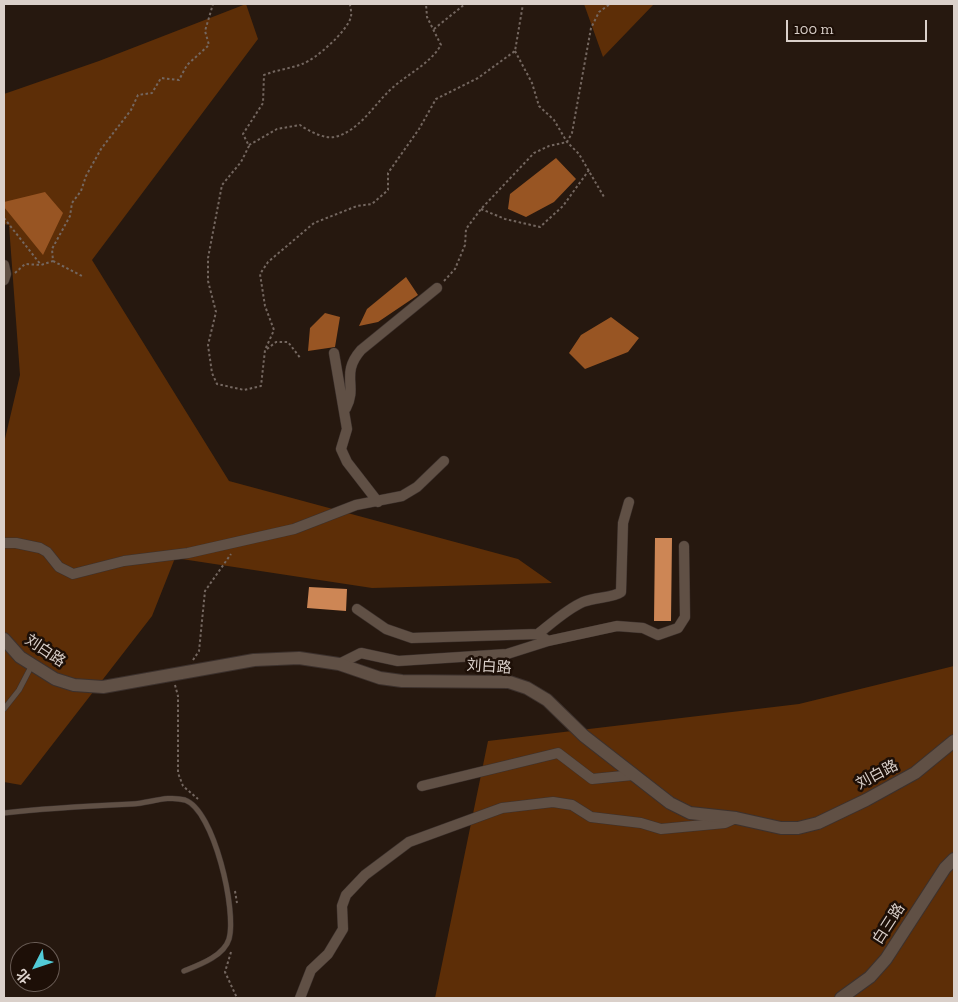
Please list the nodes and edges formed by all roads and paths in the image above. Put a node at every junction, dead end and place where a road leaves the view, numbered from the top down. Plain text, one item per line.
1 (213, 4) edge
2 (350, 4) edge
3 (426, 4) edge
4 (465, 4) edge
5 (523, 4) edge
6 (610, 4) edge
7 (434, 30) junction
8 (515, 51) junction
9 (567, 142) junction
10 (249, 146) junction
11 (589, 170) junction
12 (604, 197) dead end
13 (481, 209) junction
14 (4, 218) edge
15 (54, 261) junction
16 (41, 265) junction
17 (4, 273) edge
18 (82, 276) dead end
19 (437, 288) joint
20 (266, 350) junction
21 (334, 353) dead end
22 (301, 359) dead end
23 (346, 409) junction
24 (444, 461) dead end
25 (378, 502) junction
26 (629, 502) dead end
27 (246, 540) junction
28 (4, 543) edge
29 (684, 546) dead end
30 (357, 609) dead end
31 (538, 634) junction
32 (4, 639) edge
33 (548, 641) junction
34 (339, 664) junction
35 (32, 665) junction
36 (203, 670) junction
37 (172, 675) junction
38 (4, 709) edge
39 (954, 741) edge
40 (633, 775) junction
41 (183, 786) dead end
42 (422, 786) dead end
43 (4, 813) edge
44 (736, 818) junction
45 (954, 860) edge
46 (184, 971) dead end
47 (225, 972) dead end
48 (237, 998) edge
49 (300, 998) edge
50 (841, 998) edge

1 - 15 path
2 - 10 path
3 - 7 path
4 - 7 path
5 - 8 path
6 - 9 path
7 - 10 path
8 - 9 path
8 - 20 path
9 - 11 path
9 - 13 path
10 - 20 path
11 - 12 path
11 - 13 path
13 - 19 path
14 - 16 path
15 - 16 path
15 - 18 path
16 - 17 path
19 - 23 street
20 - 22 path
21 - 23 street
23 - 25 street
24 - 25 street
25 - 27 street
26 - 31 street
27 - 28 street
27 - 36 path
29 - 33 street
30 - 31 street
31 - 33 street
32 - 35 street, 刘白路
33 - 34 street
34 - 36 street, 刘白路
34 - 40 street, 刘白路
35 - 37 street, 刘白路
35 - 38 lane
36 - 37 street, 刘白路
37 - 41 path
39 - 44 street, 刘白路
40 - 42 street
40 - 44 street, 刘白路
43 - 46 lane
44 - 49 street
45 - 50 street, 白三路
47 - 48 path

